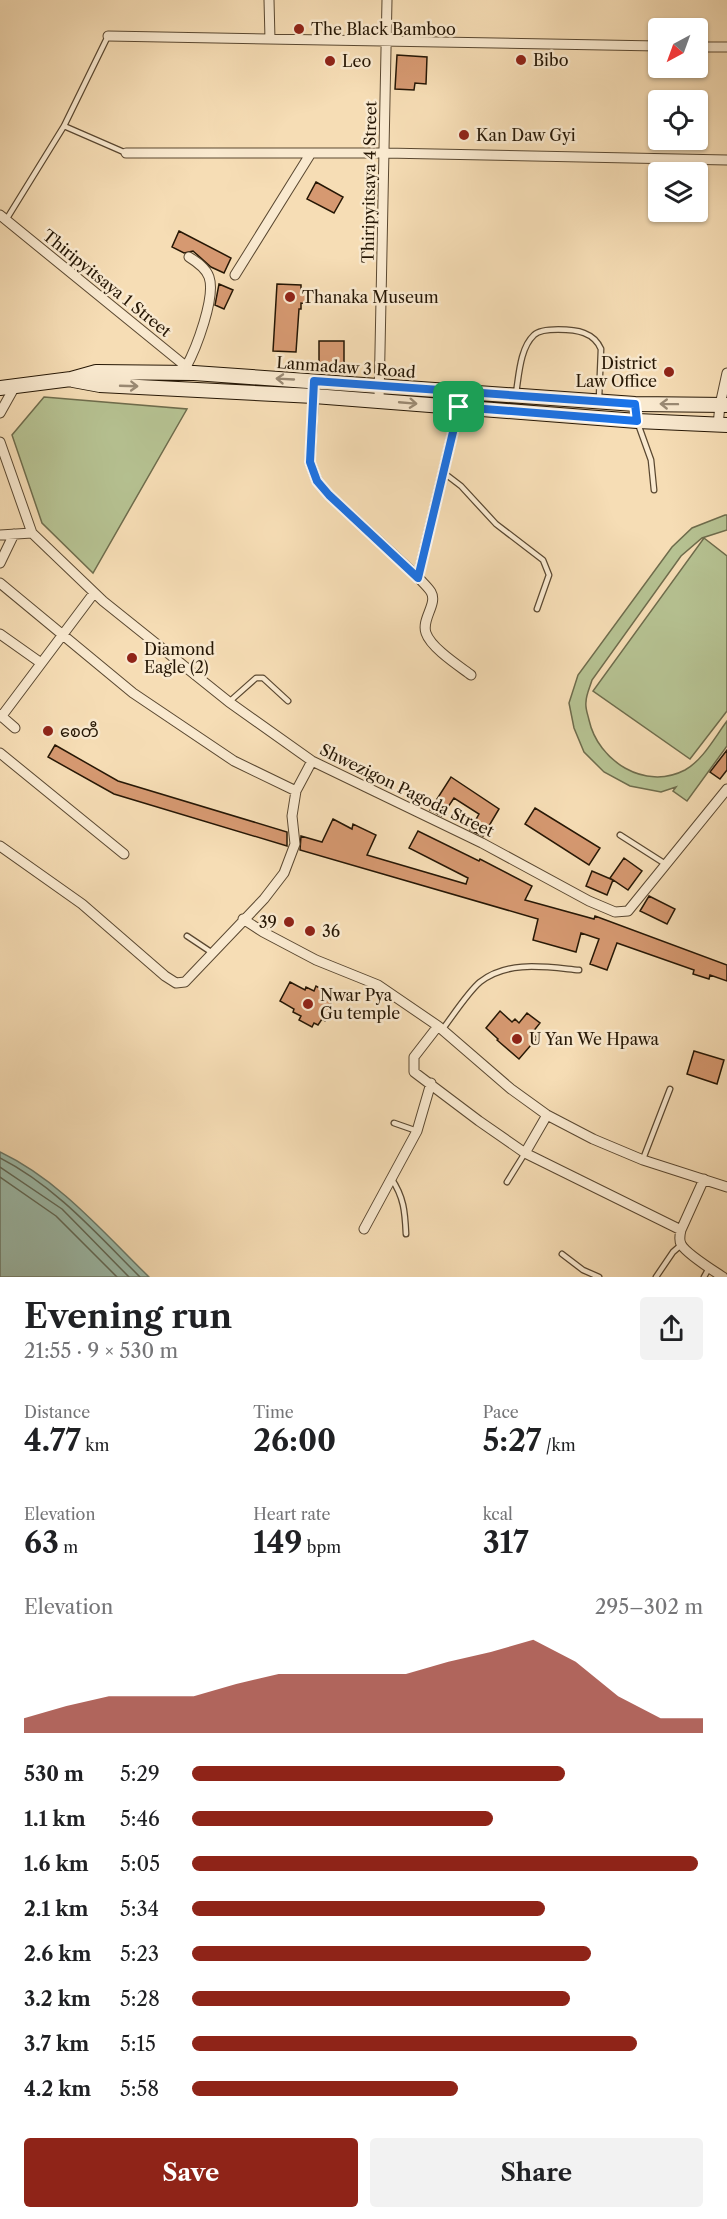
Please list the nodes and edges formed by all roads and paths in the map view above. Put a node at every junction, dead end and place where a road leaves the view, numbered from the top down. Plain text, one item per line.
1 (269, 0) edge
2 (387, 0) edge
3 (108, 36) joint
4 (270, 39) junction
5 (387, 41) junction
6 (648, 46) edge
7 (708, 47) edge
8 (727, 47) edge
9 (64, 126) junction
10 (126, 153) joint
11 (312, 153) junction
12 (385, 153) junction
13 (727, 160) edge
14 (3, 218) edge
15 (189, 257) dead end
16 (235, 275) dead end
17 (190, 370) junction
18 (727, 374) edge
19 (71, 379) junction
20 (314, 381) junction
21 (380, 386) junction
22 (7, 388) edge
23 (516, 395) junction
24 (314, 396) junction
25 (378, 400) junction
26 (599, 401) junction
27 (635, 404) junction
28 (723, 405) edge
29 (459, 407) junction
30 (0, 413) edge
31 (637, 421) junction
32 (723, 425) edge
33 (0, 442) edge
34 (444, 473) junction
35 (654, 490) dead end
36 (32, 533) junction
37 (14, 534) junction
38 (1, 535) edge
39 (0, 563) edge
40 (418, 578) junction
41 (0, 583) edge
42 (94, 593) junction
43 (537, 609) dead end
44 (0, 634) edge
45 (62, 635) junction
46 (41, 663) junction
47 (471, 675) dead end
48 (288, 701) dead end
49 (229, 702) junction
50 (2, 720) edge
51 (15, 728) dead end
52 (0, 753) edge
53 (312, 761) junction
54 (727, 789) edge
55 (296, 791) junction
56 (620, 835) dead end
57 (0, 846) edge
58 (124, 854) dead end
59 (666, 866) junction
60 (243, 919) junction
61 (187, 936) dead end
62 (211, 952) junction
63 (579, 970) dead end
64 (440, 1028) junction
65 (431, 1083) junction
66 (670, 1089) dead end
67 (547, 1115) junction
68 (394, 1123) dead end
69 (417, 1131) junction
70 (525, 1153) junction
71 (643, 1160) junction
72 (391, 1178) junction
73 (704, 1179) junction
74 (507, 1182) dead end
75 (727, 1187) edge
76 (364, 1229) dead end
77 (681, 1230) junction
78 (406, 1234) dead end
79 (681, 1245) junction
80 (562, 1254) dead end
81 (706, 1273) edge
82 (599, 1277) edge
83 (656, 1277) edge
84 (723, 1277) edge

1 - 4 street
2 - 5 street, Thiripyitsaya 4 Street
3 - 4 street
3 - 9 lane
4 - 5 street
5 - 6 street
5 - 12 street, Thiripyitsaya 4 Street
7 - 8 street
9 - 10 lane
9 - 14 lane
10 - 11 street
11 - 12 street
11 - 16 street
12 - 13 street
12 - 21 street, Thiripyitsaya 4 Street
14 - 17 street, Thiripyitsaya 1 Street
15 - 17 street
17 - 19 main road, Lanmadaw 3 Road
20 -> 17 main road, Lanmadaw 3 Road
18 - 28 street
19 - 22 main road, Lanmadaw 3 Road
19 -> 24 main road, Lanmadaw 3 Road
20 - 21 main road, Lanmadaw 3 Road
20 - 24 street
21 - 23 main road, Lanmadaw 3 Road
21 - 25 street, Thiripyitsaya 4 Street
22 - 30 street
23 - 26 main road, Lanmadaw 3 Road
23 - 26 lane
24 - 25 main road, Lanmadaw 3 Road
24 - 40 street
25 -> 29 main road, Lanmadaw 3 Road
26 - 27 main road, Lanmadaw 3 Road
28 -> 27 main road, Lanmadaw 3 Road
27 - 31 lane
28 - 32 street
29 - 31 main road, Lanmadaw 3 Road
29 - 34 street
31 - 32 main road, Lanmadaw 3 Road
31 - 35 lane
33 - 36 street, Shwezigon Pagoda Street
34 - 40 street
34 - 43 lane
36 - 37 street
36 - 42 street, Shwezigon Pagoda Street
37 - 38 street
37 - 39 street
40 - 47 street
41 - 45 street
42 - 45 street
42 - 49 street, Shwezigon Pagoda Street
44 - 46 street
45 - 46 street
45 - 55 street
46 - 50 street
48 - 49 lane
49 - 53 street, Shwezigon Pagoda Street
50 - 51 street
52 - 58 street
53 - 55 street
53 - 59 street, Shwezigon Pagoda Street
54 - 59 street, Shwezigon Pagoda Street
55 - 60 street
56 - 59 lane
57 - 62 street
60 - 62 street
60 - 64 street
61 - 62 lane
63 - 64 lane
64 - 65 street
64 - 67 street
65 - 69 street
65 - 70 street
66 - 71 lane
67 - 70 street
67 - 71 street
68 - 69 lane
69 - 72 street
70 - 74 lane
70 - 77 street
71 - 73 street
72 - 76 street
72 - 78 lane
73 - 75 street
73 - 77 street
77 - 79 street
79 - 81 street
79 - 83 lane
80 - 82 lane
81 - 84 street

